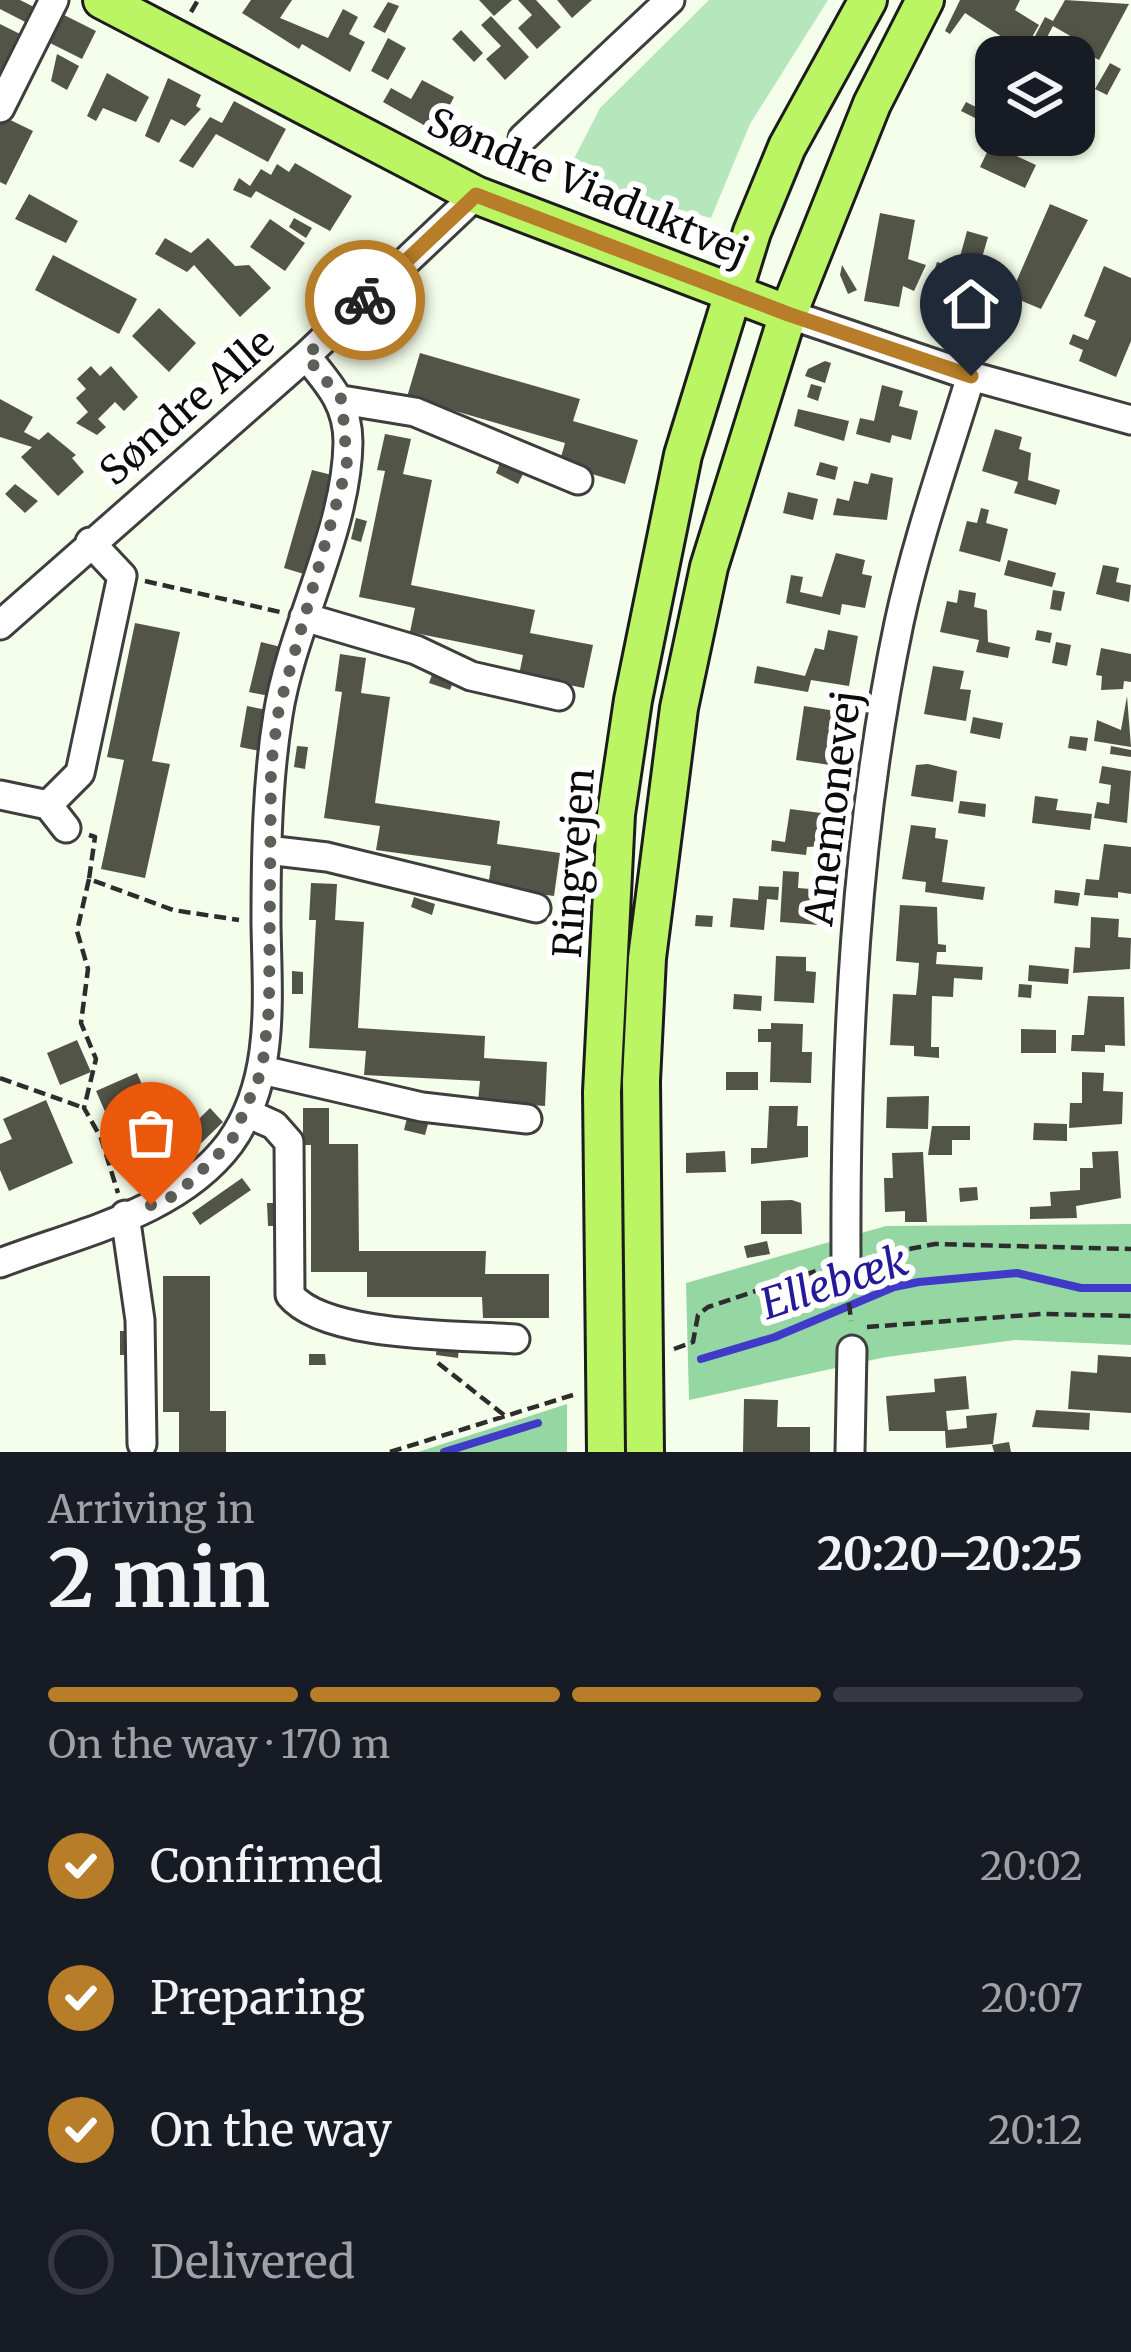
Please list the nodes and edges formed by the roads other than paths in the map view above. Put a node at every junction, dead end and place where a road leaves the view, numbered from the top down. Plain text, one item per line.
1 (54, 0) edge
2 (103, 0) edge
3 (670, 0) edge
4 (868, 0) edge
5 (925, 0) edge
6 (0, 108) edge
7 (523, 138) dead end
8 (476, 195) junction
9 (732, 293) junction
10 (788, 314) junction
11 (306, 356) junction
12 (971, 376) junction
13 (342, 400) junction
14 (1131, 419) edge
15 (578, 480) dead end
16 (90, 542) junction
17 (304, 617) junction
18 (0, 626) edge
19 (559, 696) dead end
20 (0, 795) edge
21 (48, 805) junction
22 (66, 828) road end
23 (267, 850) junction
24 (536, 908) dead end
25 (262, 1070) junction
26 (247, 1113) junction
27 (527, 1119) dead end
28 (125, 1215) junction
29 (0, 1263) edge
30 (847, 1271) road end
31 (851, 1334) road end
32 (515, 1339) dead end
33 (142, 1444) dead end
34 (606, 1452) edge
35 (645, 1452) edge
36 (850, 1452) edge

1 - 6 street
2 - 8 main road, Søndre Viaduktvej
3 - 7 street
4 - 9 main road, Ringvejen
5 - 10 main road, Ringvejen
8 - 9 main road, Søndre Viaduktvej
8 - 11 street, Søndre Alle
9 - 10 main road, Søndre Viaduktvej
9 - 34 main road, Ringvejen
10 - 12 street
10 - 35 main road, Ringvejen
11 - 13 street
11 - 16 street, Søndre Alle
12 - 14 street
12 - 30 street, Anemonevej
13 - 15 street
13 - 17 street
16 - 18 street, Søndre Alle
16 - 21 street
17 - 19 street
17 - 23 street
20 - 21 street
21 - 22 street
23 - 24 street
23 - 25 street
25 - 26 street
25 - 27 street
26 - 28 street
26 - 32 street
28 - 29 street
28 - 33 street
31 - 36 street

